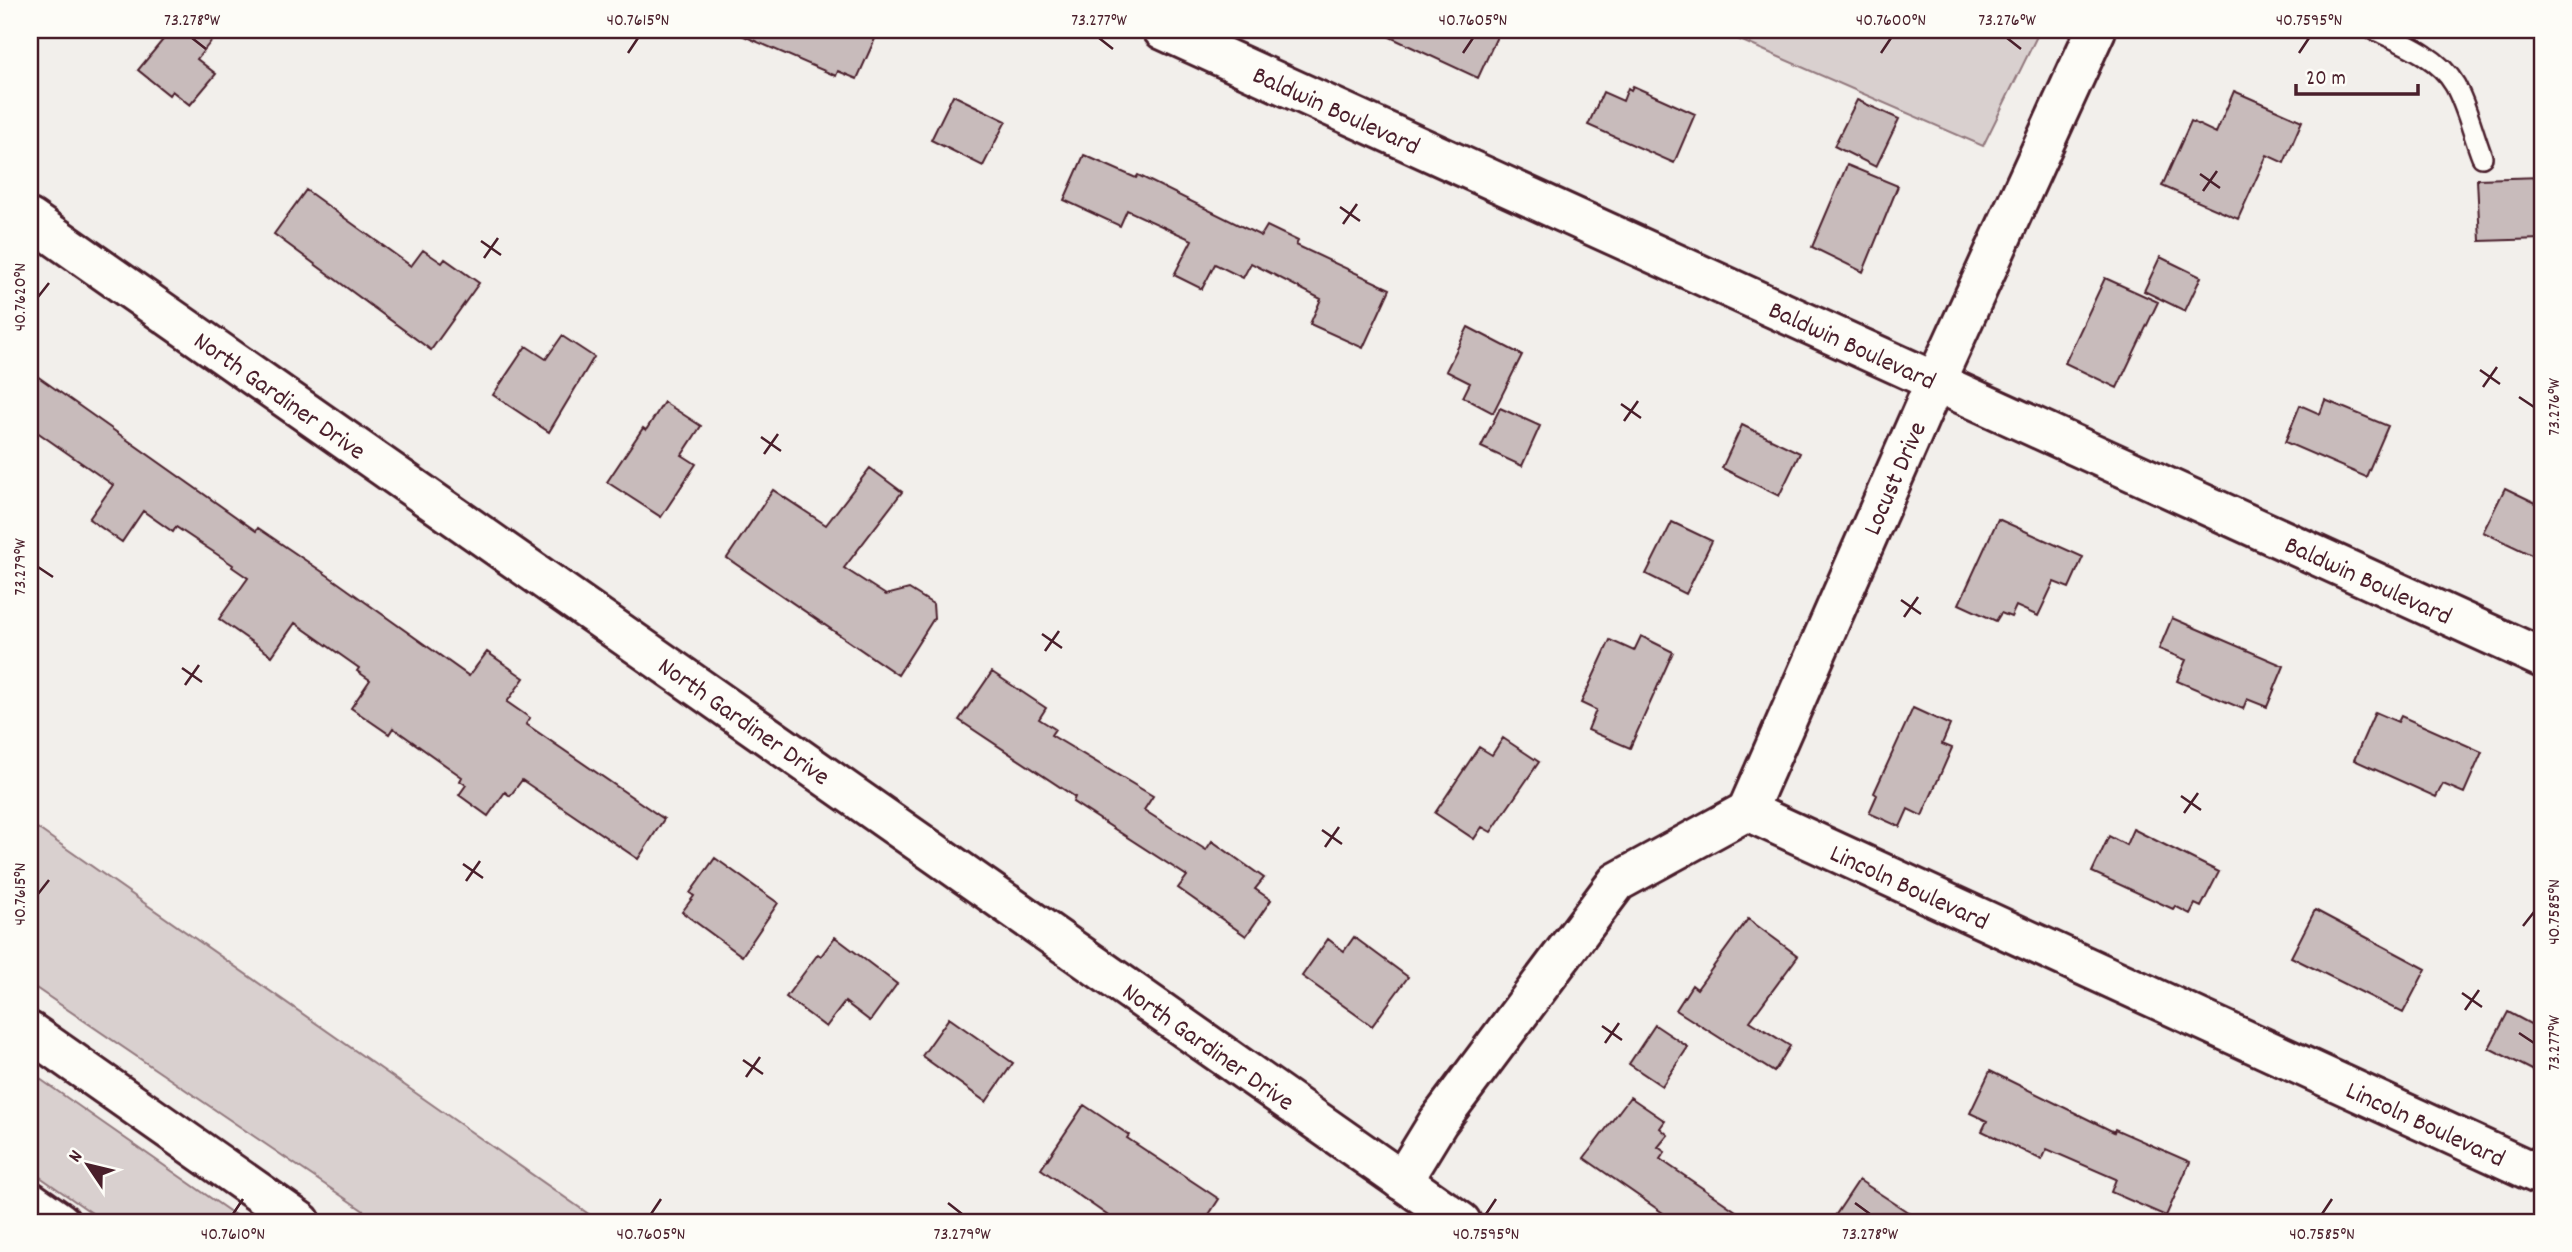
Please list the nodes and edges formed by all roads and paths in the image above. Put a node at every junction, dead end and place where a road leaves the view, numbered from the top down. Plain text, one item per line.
1 (1163, 30) edge
2 (2096, 30) edge
3 (2375, 30) edge
4 (2482, 157) dead end
5 (30, 219) edge
6 (1936, 380) junction
7 (2542, 658) edge
8 (1746, 811) junction
9 (30, 1032) edge
10 (2542, 1176) edge
11 (1402, 1181) junction
12 (30, 1201) edge
13 (60, 1222) edge
14 (301, 1222) edge
15 (1461, 1222) edge

1 - 6 main road, Baldwin Boulevard
2 - 6 main road, Locust Drive
3 - 4 lane
5 - 11 main road, North Gardiner Drive
6 - 7 main road, Baldwin Boulevard
6 - 8 main road, Locust Drive
8 - 10 main road, Lincoln Boulevard
8 - 11 main road
9 - 14 main road
11 - 15 main road, North Gardiner Drive
12 - 13 main road

